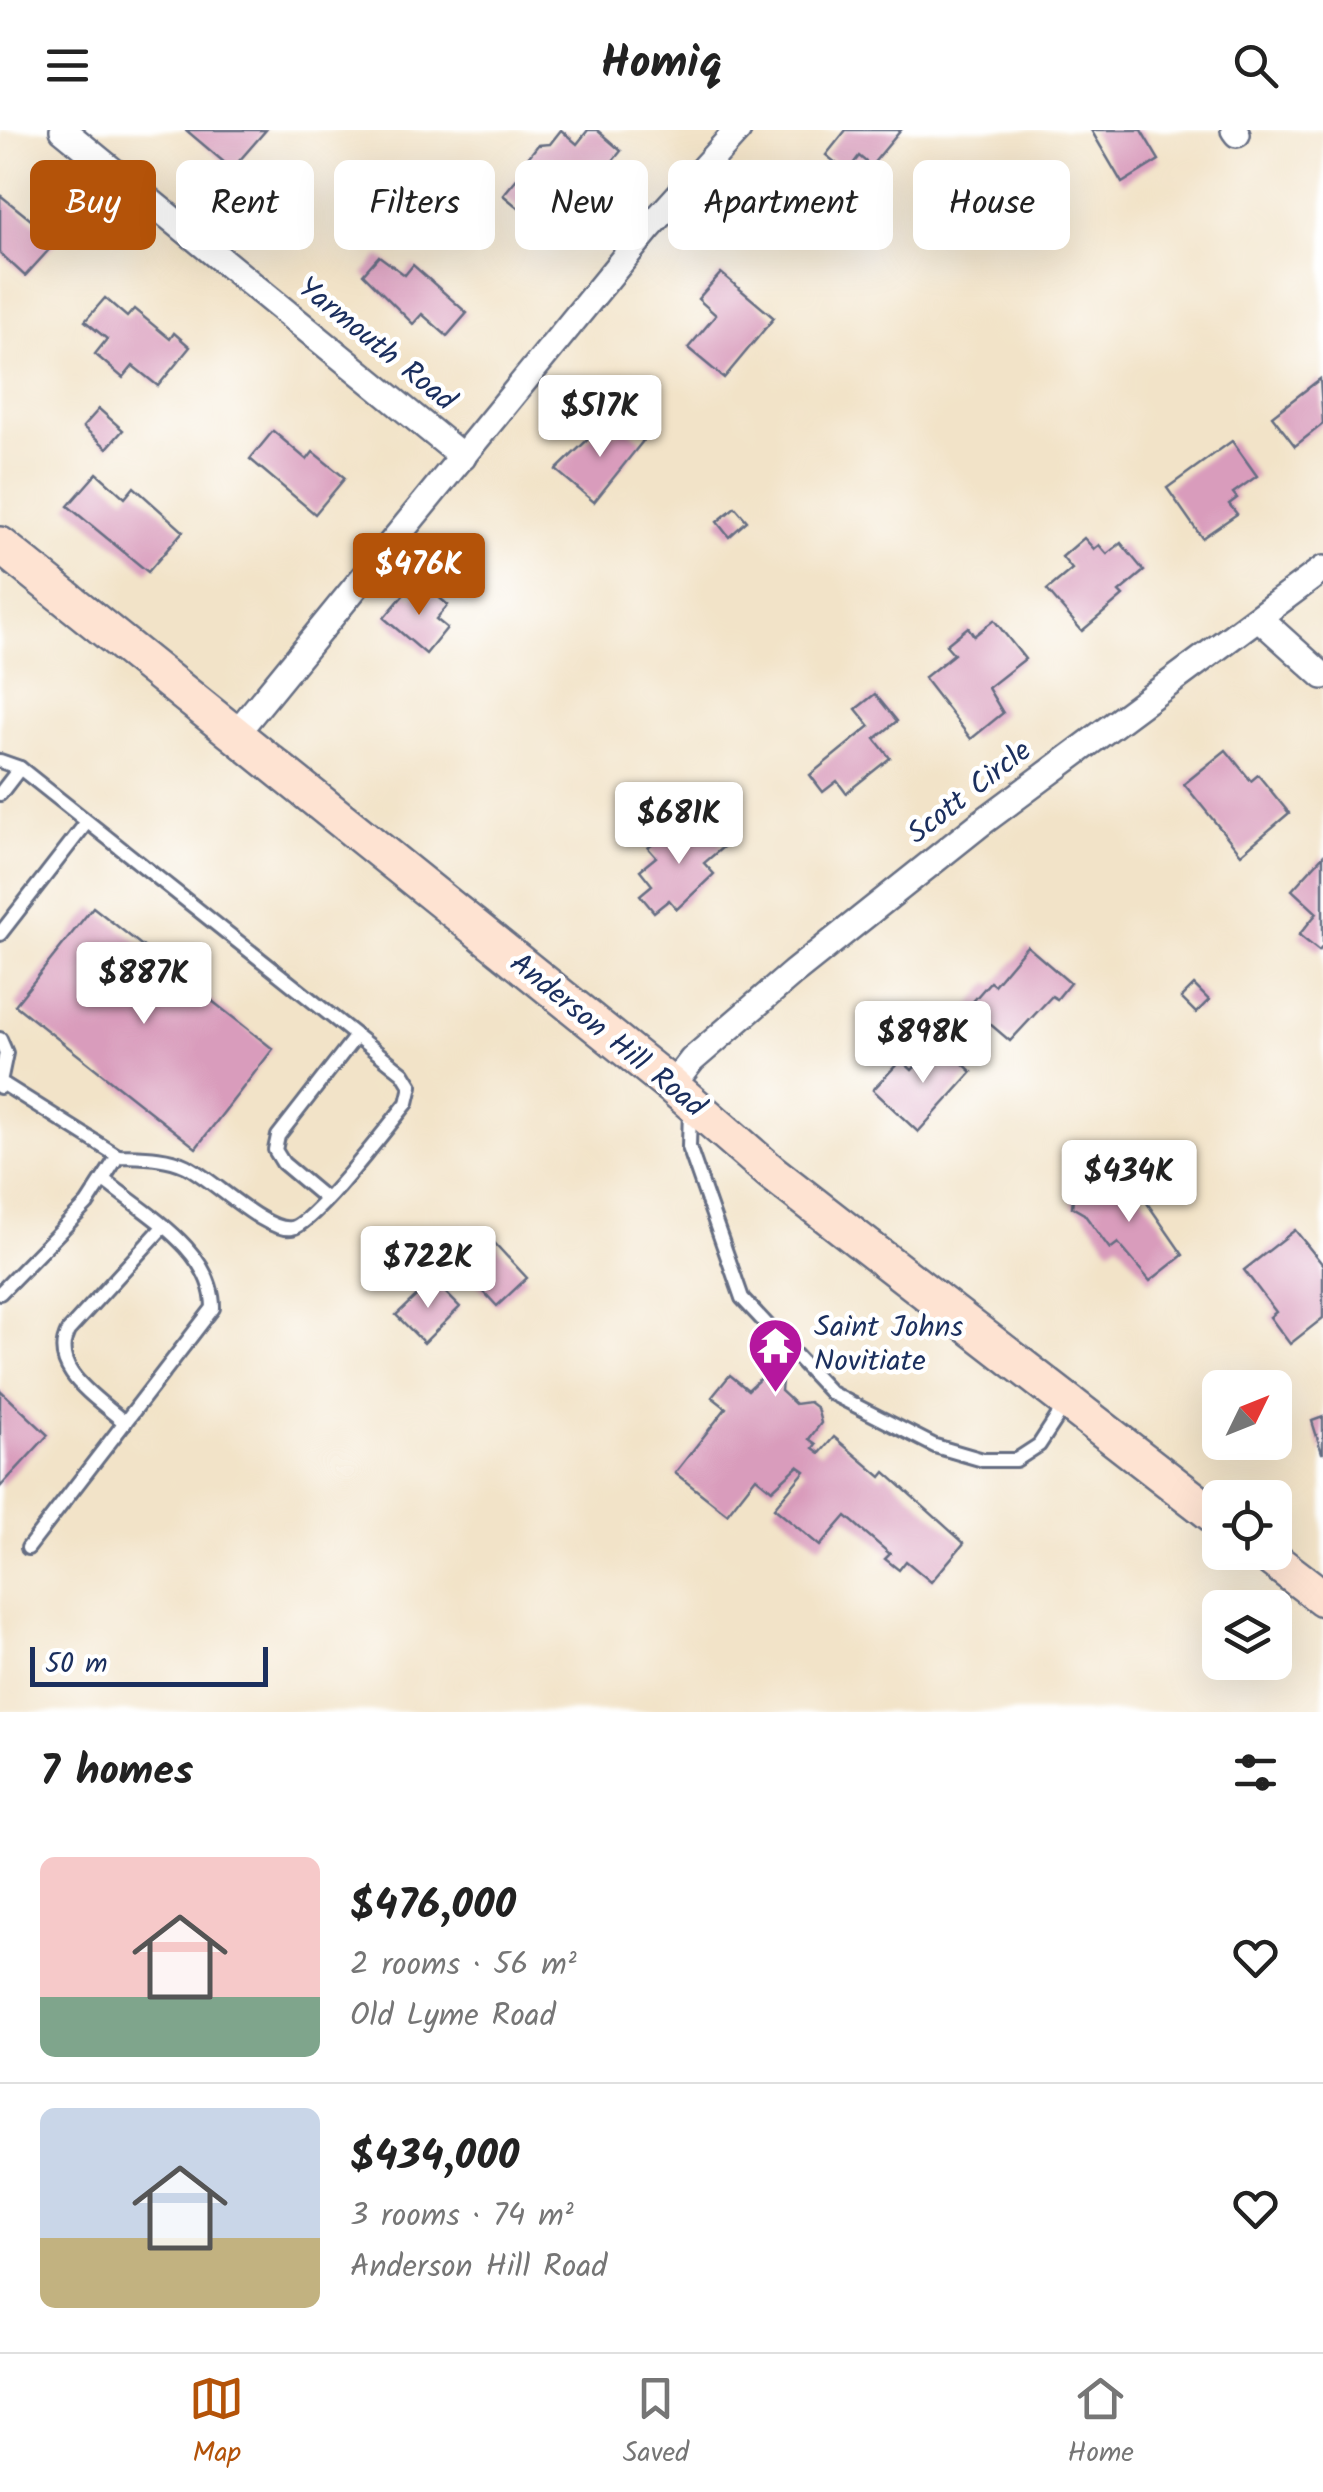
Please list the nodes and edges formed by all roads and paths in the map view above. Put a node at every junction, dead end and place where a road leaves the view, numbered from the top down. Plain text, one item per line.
1 (63, 130) edge
2 (738, 130) edge
3 (464, 457) junction
4 (0, 545) edge
5 (1323, 569) edge
6 (1260, 619) junction
7 (1323, 676) edge
8 (233, 737) junction
9 (0, 762) edge
10 (20, 768) junction
11 (0, 794) edge
12 (87, 822) junction
13 (0, 934) edge
14 (356, 1036) junction
15 (0, 1038) edge
16 (1, 1084) edge
17 (681, 1094) junction
18 (118, 1156) junction
19 (104, 1180) junction
20 (326, 1199) junction
21 (162, 1228) junction
22 (0, 1293) edge
23 (1066, 1402) junction
24 (125, 1423) junction
25 (1202, 1506) edge
26 (28, 1548) dead end
27 (1286, 1570) edge
28 (1323, 1598) edge

1 - 3 street, Yarmouth Road
2 - 3 street
3 - 8 street
4 - 8 main road, Anderson Hill Road
5 - 6 street, Scott Circle
6 - 7 street
6 - 17 street, Scott Circle
8 - 17 main road, Anderson Hill Road
9 - 10 lane
10 - 11 lane
10 - 12 lane
12 - 13 lane
12 - 14 lane
14 - 20 lane
14 - 20 lane
15 - 16 lane
16 - 18 lane
17 - 23 main road, Anderson Hill Road
17 - 23 lane
18 - 19 lane
18 - 20 lane
19 - 21 lane
19 - 22 lane
21 - 24 lane
21 - 24 lane
23 - 25 main road, Anderson Hill Road
24 - 26 lane
27 - 28 main road

